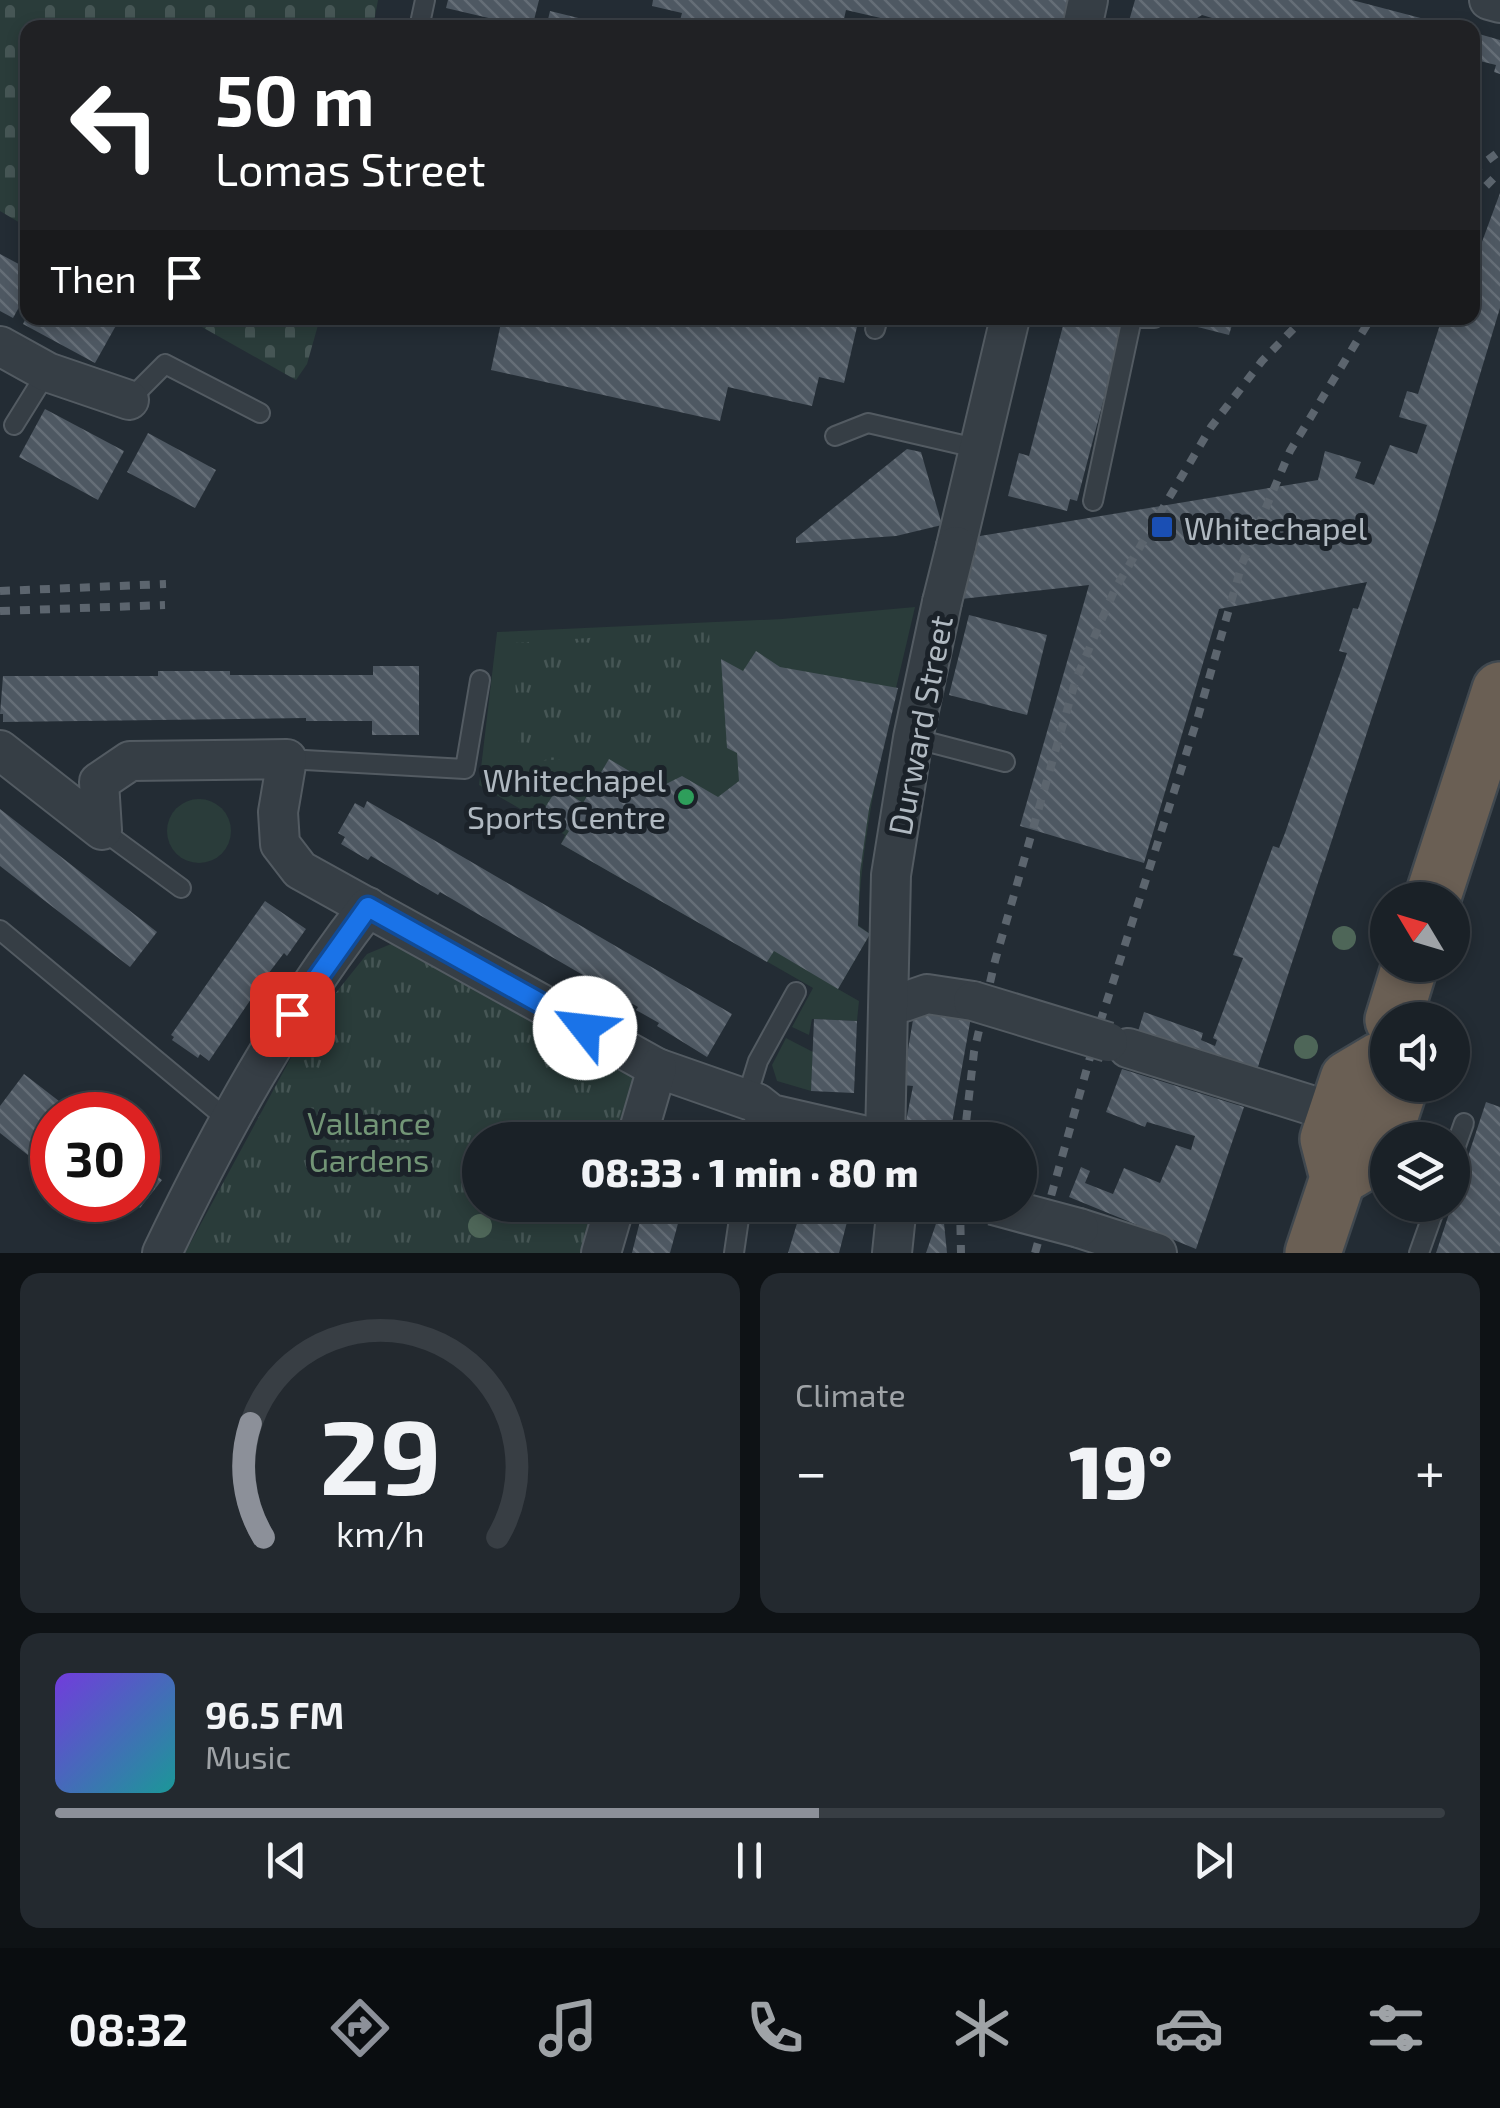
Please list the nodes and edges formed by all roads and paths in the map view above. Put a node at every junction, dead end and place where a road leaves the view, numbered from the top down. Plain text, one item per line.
1 (1489, 0) edge
2 (1500, 3) edge
3 (1008, 325) edge
4 (1130, 325) edge
5 (0, 346) edge
6 (48, 372) junction
7 (129, 400) joint
8 (260, 413) dead end
9 (14, 425) dead end
10 (835, 436) dead end
11 (980, 449) junction
12 (1093, 500) dead end
13 (480, 680) dead end
14 (1500, 690) edge
15 (913, 738) junction
16 (0, 750) edge
17 (288, 759) junction
18 (1005, 762) dead end
19 (102, 830) junction
20 (1438, 882) edge
21 (180, 888) dead end
22 (368, 907) junction
23 (0, 930) edge
24 (796, 992) dead end
25 (904, 1002) dead end
26 (658, 1068) junction
27 (1395, 1102) edge
28 (1317, 1108) dead end
29 (751, 1115) edge
30 (228, 1120) junction
31 (642, 1122) edge
32 (807, 1122) edge
33 (885, 1122) edge
34 (1037, 1217) edge
35 (611, 1222) edge
36 (739, 1222) edge
37 (895, 1222) edge
38 (1430, 1222) edge
39 (162, 1253) edge
40 (601, 1253) edge
41 (734, 1253) edge
42 (892, 1253) edge
43 (1157, 1253) edge
44 (1313, 1253) edge
45 (1420, 1253) edge

1 - 2 street
3 - 11 street, Durward Street
4 - 12 lane
5 - 6 street
6 - 7 street
6 - 9 lane
7 - 8 lane
10 - 11 lane
11 - 15 street, Durward Street, bridge
13 - 17 lane
14 - 20 highway
15 - 18 lane
15 - 33 street, Durward Street
16 - 19 street
17 - 19 street
17 - 22 street
19 - 21 lane
22 - 26 street
22 - 30 street
23 - 30 lane
24 - 29 lane
25 - 28 street, bridge
26 - 29 street
26 - 31 street
27 - 44 highway
29 - 32 street
30 - 39 street
34 - 43 street, bridge
35 - 40 street
36 - 41 lane
37 - 42 street
38 - 45 lane

